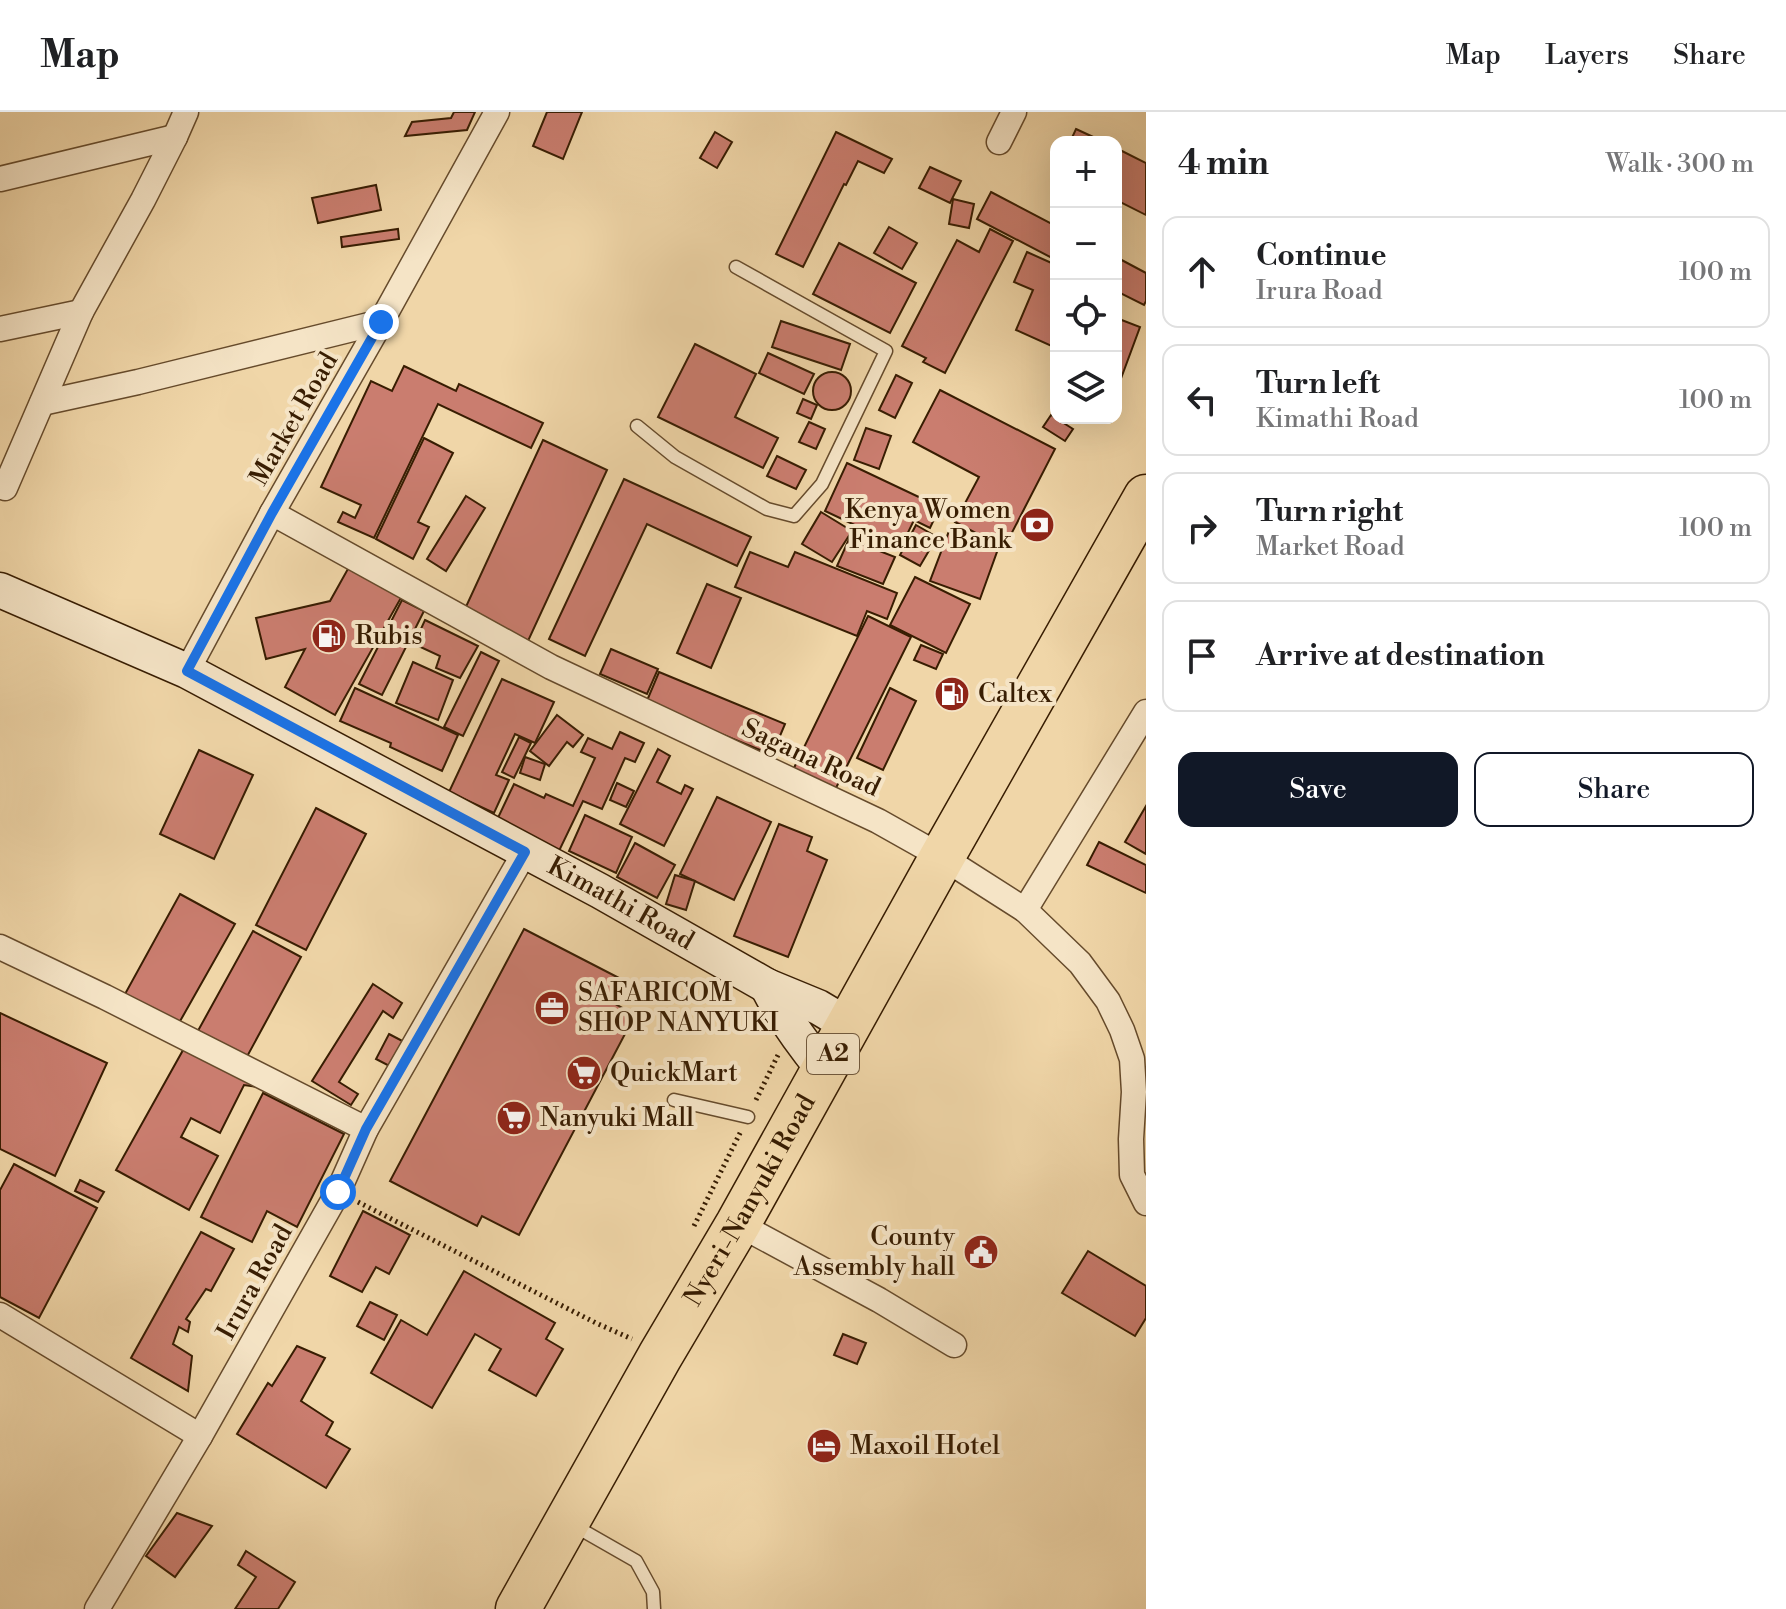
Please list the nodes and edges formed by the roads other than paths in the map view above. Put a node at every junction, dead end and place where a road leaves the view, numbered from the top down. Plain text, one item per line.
1 (186, 112) edge
2 (497, 112) edge
3 (1014, 112) edge
4 (175, 137) junction
5 (999, 142) dead end
6 (0, 178) edge
7 (736, 267) dead end
8 (81, 312) junction
9 (381, 322) junction
10 (0, 329) edge
11 (42, 403) junction
12 (637, 426) dead end
13 (5, 488) dead end
14 (1146, 497) edge
15 (272, 513) junction
16 (0, 590) edge
17 (187, 671) junction
18 (1146, 712) edge
19 (525, 852) junction
20 (942, 857) junction
21 (1025, 910) junction
22 (0, 947) edge
23 (767, 986) junction
24 (850, 1026) junction
25 (823, 1069) junction
26 (674, 1100) dead end
27 (748, 1117) road end
28 (366, 1129) junction
29 (1146, 1203) edge
30 (738, 1224) junction
31 (0, 1315) edge
32 (954, 1345) dead end
33 (200, 1436) junction
34 (567, 1522) junction
35 (97, 1609) edge
36 (518, 1609) edge
37 (654, 1609) edge

1 - 4 street
2 - 9 street, Market Road
3 - 5 street
4 - 6 street
4 - 8 street
7 - 12 lane
8 - 10 street
8 - 11 street
9 - 11 street
9 - 15 street, Market Road
11 - 13 street
14 - 20 highway, Nyeri-Nanyuki Road / A2
15 - 17 street, Market Road
15 - 20 street, Sagana Road
16 - 17 street, Kimathi Road
17 - 19 street, Kimathi Road
18 - 21 street
19 - 23 street, Kimathi Road
19 - 28 street, Irura Road
20 - 21 street, Sagana Road
20 - 24 highway, Nyeri-Nanyuki Road / A2
21 - 29 street, Sagana Road
22 - 28 street
23 - 24 street, Kimathi Road
23 - 25 street
24 - 25 highway, Nyeri-Nanyuki Road / A2
25 - 30 highway, Nyeri-Nanyuki Road / A2
26 - 27 lane
28 - 33 street, Irura Road
30 - 32 street
30 - 34 highway, Nyeri-Nanyuki Road / A2
31 - 33 street
33 - 35 street, Irura Road
34 - 36 highway, Nyeri-Nanyuki Road / A2
34 - 37 lane

